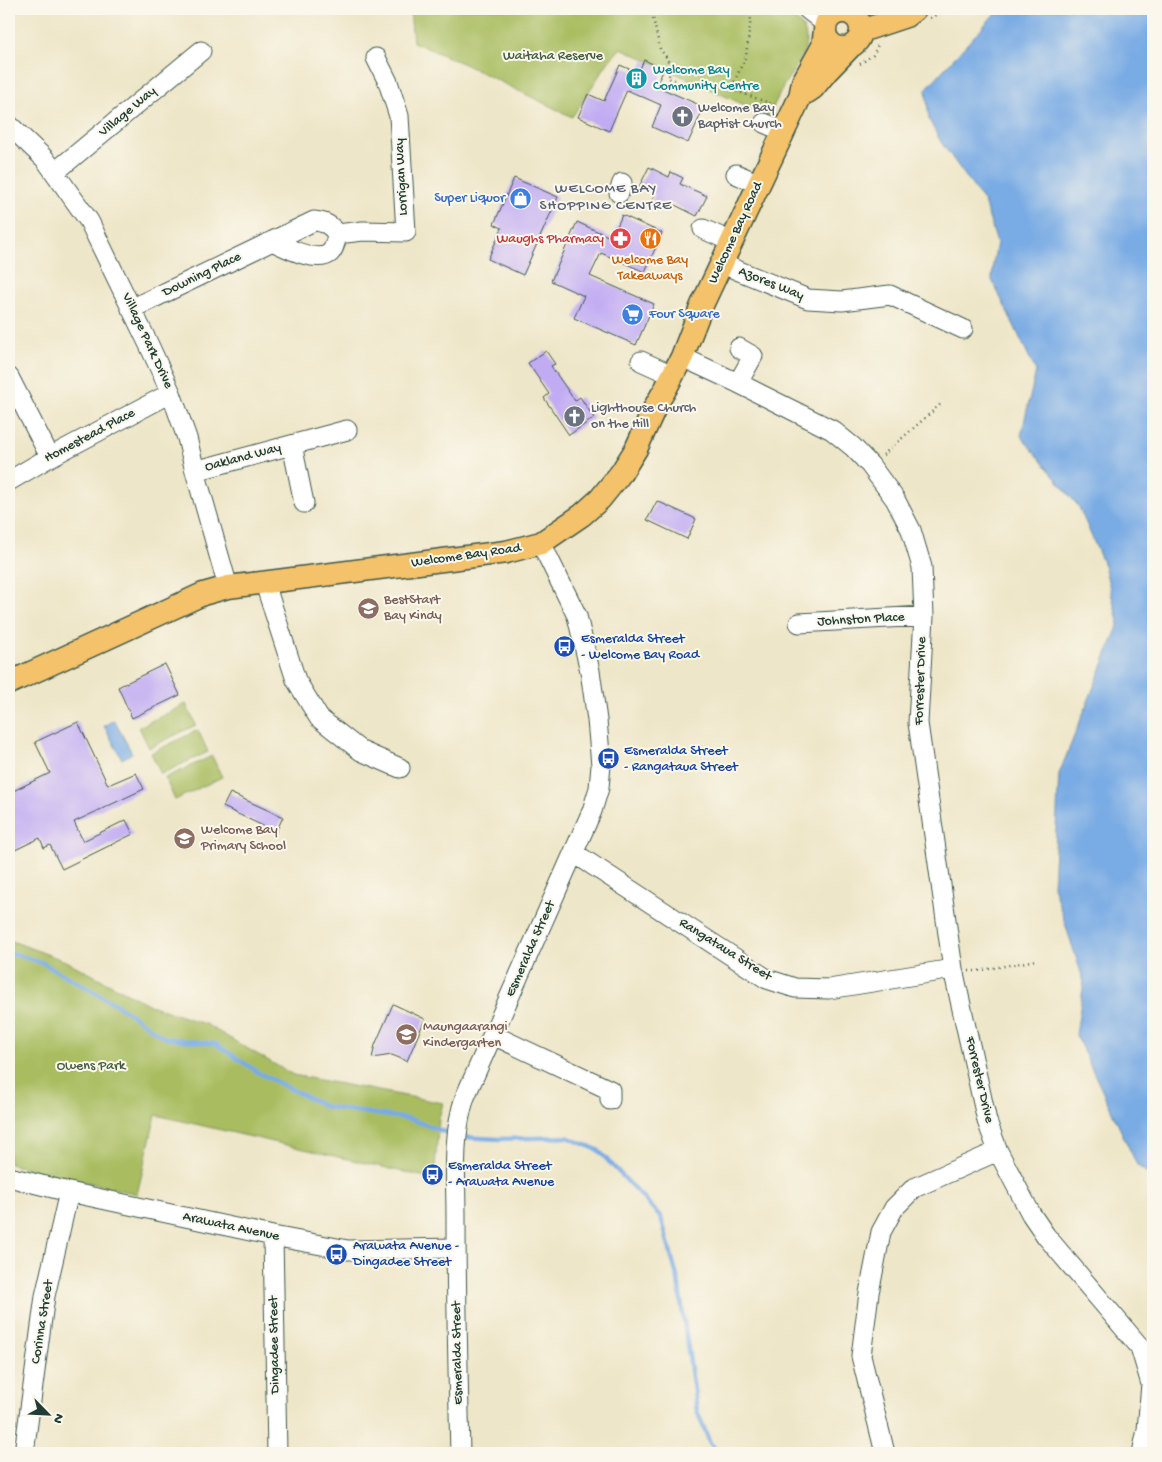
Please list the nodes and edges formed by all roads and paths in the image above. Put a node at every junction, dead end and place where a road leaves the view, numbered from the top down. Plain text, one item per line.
1 (651, 9) edge
2 (748, 9) edge
3 (807, 9) edge
4 (891, 9) edge
5 (941, 9) edge
6 (919, 15) edge
7 (848, 30) edge
8 (201, 51) dead end
9 (376, 58) dead end
10 (675, 80) dead end
11 (800, 97) junction
12 (778, 107) dead end
13 (9, 125) edge
14 (55, 172) junction
15 (736, 174) dead end
16 (759, 184) junction
17 (703, 229) dead end
18 (337, 234) junction
19 (272, 241) junction
20 (732, 242) junction
21 (722, 264) junction
22 (132, 309) junction
23 (963, 329) dead end
24 (739, 348) dead end
25 (641, 361) dead end
26 (677, 366) junction
27 (9, 377) edge
28 (738, 383) junction
29 (171, 393) junction
30 (942, 403) dead end
31 (347, 430) dead end
32 (292, 445) junction
33 (50, 457) junction
34 (870, 465) junction
35 (195, 471) junction
36 (9, 481) edge
37 (304, 503) dead end
38 (541, 543) junction
39 (266, 582) junction
40 (228, 587) junction
41 (924, 616) junction
42 (799, 623) dead end
43 (9, 683) edge
44 (400, 768) dead end
45 (574, 853) junction
46 (1036, 960) dead end
47 (953, 969) junction
48 (493, 1035) junction
49 (610, 1100) dead end
50 (998, 1151) junction
51 (9, 1177) edge
52 (69, 1192) junction
53 (273, 1236) junction
54 (456, 1248) junction
55 (24, 1453) edge
56 (277, 1453) edge
57 (460, 1453) edge
58 (885, 1453) edge
59 (1142, 1453) edge

1 - 10 path
2 - 12 path
3 - 7 street
4 - 7 main road
5 - 6 path
6 - 7 main road, Welcome Bay Road
7 - 7 path
7 - 11 main road, Welcome Bay Road
7 - 11 main road, Welcome Bay Road
8 - 14 street, Village Way
9 - 18 street, Lorrigan Way
11 - 16 main road, Welcome Bay Road
13 - 14 street, Village Park Drive
14 - 22 street, Village Park Drive
15 - 16 street
16 - 20 main road, Welcome Bay Road
17 - 20 street
18 - 19 street, Downing Place
18 - 19 street
19 - 22 street, Downing Place
20 - 21 main road, Welcome Bay Road
21 - 23 street, Azores Way
21 - 26 main road, Welcome Bay Road
22 - 29 street, Village Park Drive
24 - 28 street
25 - 26 street, Forrester Drive
26 - 28 street, Forrester Drive
26 - 38 main road, Welcome Bay Road
27 - 33 street
28 - 34 street, Forrester Drive
29 - 33 street, Homestead Place
29 - 35 street, Village Park Drive
30 - 34 path
31 - 32 street, Oakland Way
32 - 35 street, Oakland Way
32 - 37 street, Oakland Way
33 - 36 street, Homestead Place
34 - 41 street, Forrester Drive
35 - 40 street, Village Park Drive
38 - 39 main road, Welcome Bay Road
38 - 45 street, Esmeralda Street
39 - 40 main road, Welcome Bay Road
39 - 44 street
40 - 43 main road, Welcome Bay Road
41 - 42 street, Johnston Place
41 - 47 street, Forrester Drive
45 - 47 street, Rangataua Street
45 - 48 street, Esmeralda Street
46 - 47 path
47 - 50 street, Forrester Drive
48 - 49 street
48 - 54 street, Esmeralda Street
50 - 58 street
50 - 59 street, Forrester Drive
51 - 52 street, Arawata Avenue
52 - 53 street, Arawata Avenue
52 - 55 street, Corinna Street
53 - 54 street, Arawata Avenue
53 - 56 street, Dingadee Street
54 - 57 street, Esmeralda Street

